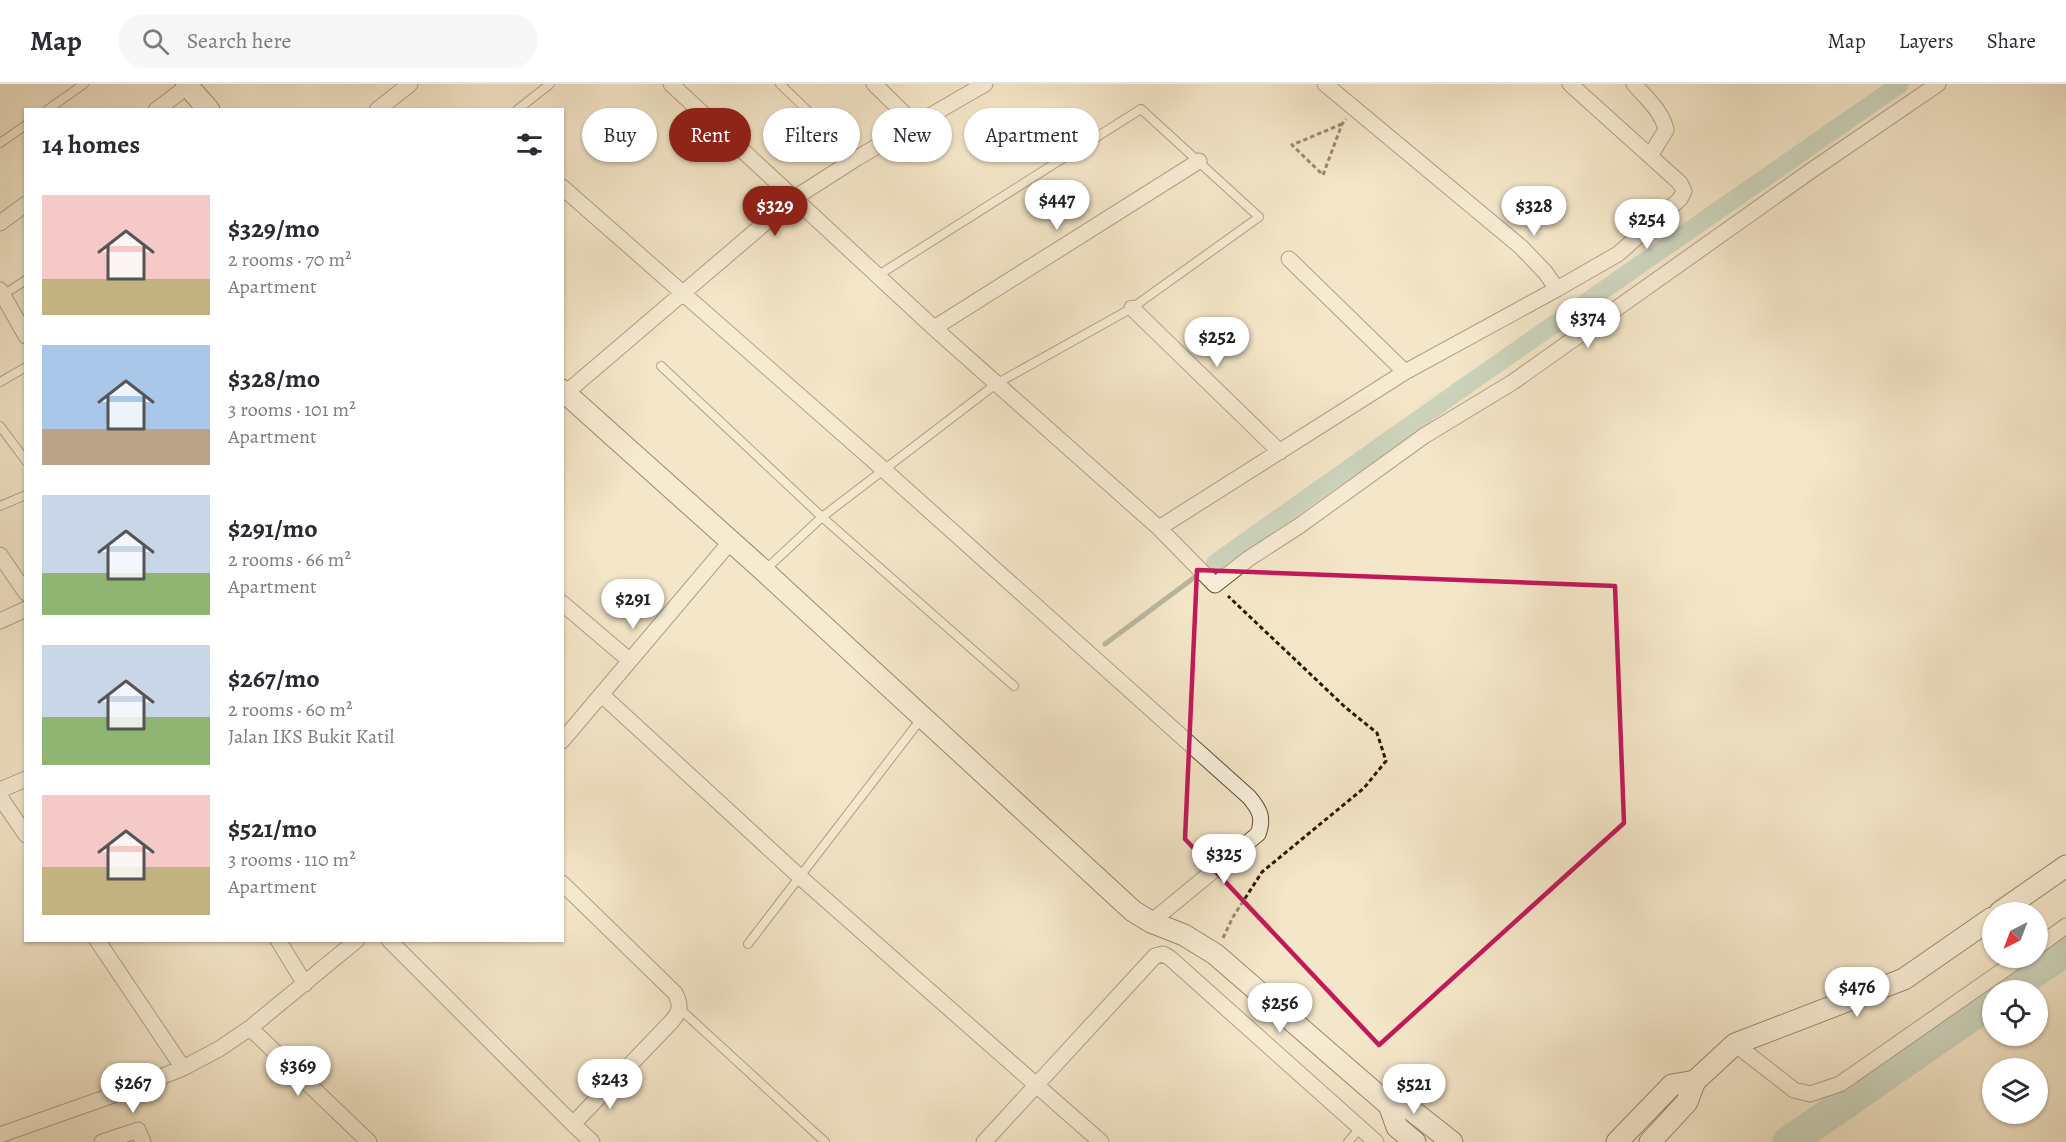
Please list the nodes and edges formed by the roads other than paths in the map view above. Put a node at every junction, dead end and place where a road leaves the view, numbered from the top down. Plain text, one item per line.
1 (84, 84) edge
2 (410, 84) edge
3 (550, 84) edge
4 (671, 84) edge
5 (780, 84) edge
6 (875, 84) edge
7 (985, 84) edge
8 (1325, 84) edge
9 (1570, 84) edge
10 (1634, 84) edge
11 (1938, 84) edge
12 (187, 85) edge
13 (50, 108) edge
14 (158, 108) edge
15 (207, 108) edge
16 (379, 108) edge
17 (520, 108) edge
18 (805, 108) edge
19 (899, 108) edge
20 (943, 108) edge
21 (24, 126) edge
22 (0, 143) edge
23 (1650, 156) junction
24 (1199, 161) junction
25 (851, 162) edge
26 (564, 189) edge
27 (793, 199) junction
28 (24, 205) edge
29 (0, 223) edge
30 (1289, 259) dead end
31 (877, 276) junction
32 (24, 281) edge
33 (1557, 290) junction
34 (1, 293) edge
35 (683, 293) junction
36 (1132, 308) junction
37 (934, 328) junction
38 (24, 333) edge
39 (661, 366) dead end
40 (24, 368) edge
41 (1405, 372) junction
42 (0, 382) edge
43 (996, 384) junction
44 (565, 391) edge
45 (0, 426) edge
46 (1280, 452) junction
47 (24, 458) edge
48 (883, 469) junction
49 (24, 496) edge
50 (0, 506) edge
51 (822, 517) junction
52 (1159, 528) junction
53 (731, 541) junction
54 (0, 555) edge
55 (764, 571) junction
56 (20, 574) edge
57 (564, 605) edge
58 (24, 610) edge
59 (0, 621) edge
60 (629, 660) junction
61 (1014, 686) dead end
62 (602, 695) junction
63 (923, 716) junction
64 (564, 739) edge
65 (24, 780) edge
66 (0, 790) edge
67 (0, 797) edge
68 (24, 832) edge
69 (2066, 866) edge
70 (800, 877) junction
71 (564, 885) edge
72 (2014, 902) edge
73 (1151, 922) junction
74 (1982, 925) edge
75 (2066, 926) edge
76 (2048, 939) edge
77 (98, 942) edge
78 (279, 942) edge
79 (355, 942) edge
80 (391, 942) edge
81 (748, 944) dead end
82 (2006, 968) edge
83 (305, 984) junction
84 (680, 1009) junction
85 (250, 1028) junction
86 (1735, 1044) junction
87 (183, 1068) junction
88 (1695, 1081) junction
89 (1036, 1084) junction
90 (1389, 1106) junction
91 (573, 1124) junction
92 (1360, 1128) junction
93 (0, 1135) edge
94 (102, 1142) edge
95 (143, 1142) edge
96 (369, 1142) edge
97 (592, 1142) edge
98 (825, 1142) edge
99 (984, 1142) edge
100 (1101, 1142) edge
101 (1348, 1142) edge
102 (1376, 1142) edge
103 (1415, 1142) edge
104 (1452, 1142) edge
105 (1617, 1142) edge
106 (1650, 1142) edge

1 - 13 lane
2 - 16 street
3 - 17 lane
4 - 27 street
5 - 18 lane
6 - 19 street
7 - 20 street
8 - 33 street
9 - 23 street
10 - 23 street
11 - 52 street
12 - 14 street
12 - 15 street
21 - 22 lane
23 - 33 street
24 - 31 lane
24 - 36 lane
24 - 37 street
25 - 27 street
26 - 35 street
27 - 31 street
27 - 35 street
28 - 29 street
30 - 41 street
31 - 37 street
32 - 34 lane
33 - 41 street
34 - 38 street
35 - 44 street
35 - 48 street
36 - 43 lane
36 - 46 street
37 - 43 street
39 - 51 lane
40 - 42 lane
41 - 46 street
43 - 48 lane
43 - 52 street
44 - 53 street
45 - 47 lane
46 - 52 street
48 - 51 lane
48 - 73 street
49 - 50 lane
51 - 55 lane
51 - 61 lane
53 - 55 street
53 - 60 street
54 - 56 street
55 - 63 street
57 - 60 street
58 - 59 street
60 - 62 street
62 - 64 street
62 - 70 street
63 - 70 lane
63 - 73 street
65 - 66 street
67 - 68 street
69 - 72 street
70 - 81 lane
70 - 89 street
71 - 84 street
73 - 90 street
74 - 86 street
75 - 76 street
77 - 87 street
78 - 83 street
79 - 83 street
80 - 91 street
82 - 86 street
83 - 85 street
84 - 91 street
84 - 98 lane
85 - 87 street
85 - 96 street
86 - 88 street
87 - 93 street
88 - 105 street
88 - 106 street
89 - 92 street
89 - 99 street
89 - 100 street
90 - 103 street
90 - 104 street
91 - 97 street
92 - 101 lane
92 - 102 street
94 - 95 street

